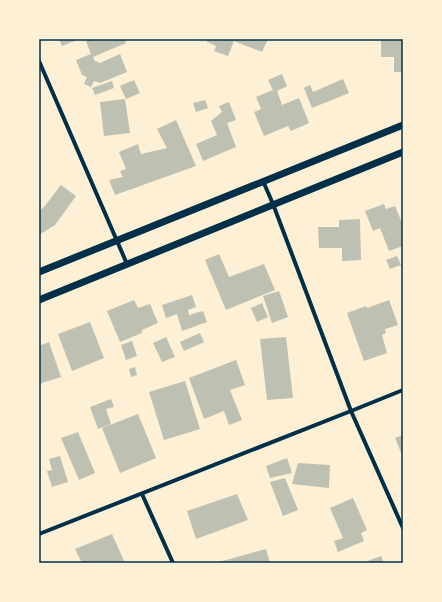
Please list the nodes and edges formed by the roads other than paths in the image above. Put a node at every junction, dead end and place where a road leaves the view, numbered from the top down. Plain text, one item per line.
1 (39, 60) edge
2 (403, 125) edge
3 (403, 152) edge
4 (263, 181) junction
5 (273, 204) junction
6 (116, 240) junction
7 (127, 264) junction
8 (39, 272) edge
9 (39, 300) edge
10 (403, 390) edge
11 (351, 411) junction
12 (142, 494) junction
13 (403, 528) edge
14 (39, 534) edge
15 (173, 563) edge

1 - 6 street
2 - 4 street
3 - 5 street
4 - 5 street
4 - 6 street
5 - 7 street
5 - 11 street
6 - 7 street
6 - 8 street
7 - 9 street
10 - 11 street
11 - 12 street
11 - 13 street
12 - 14 street
12 - 15 street

